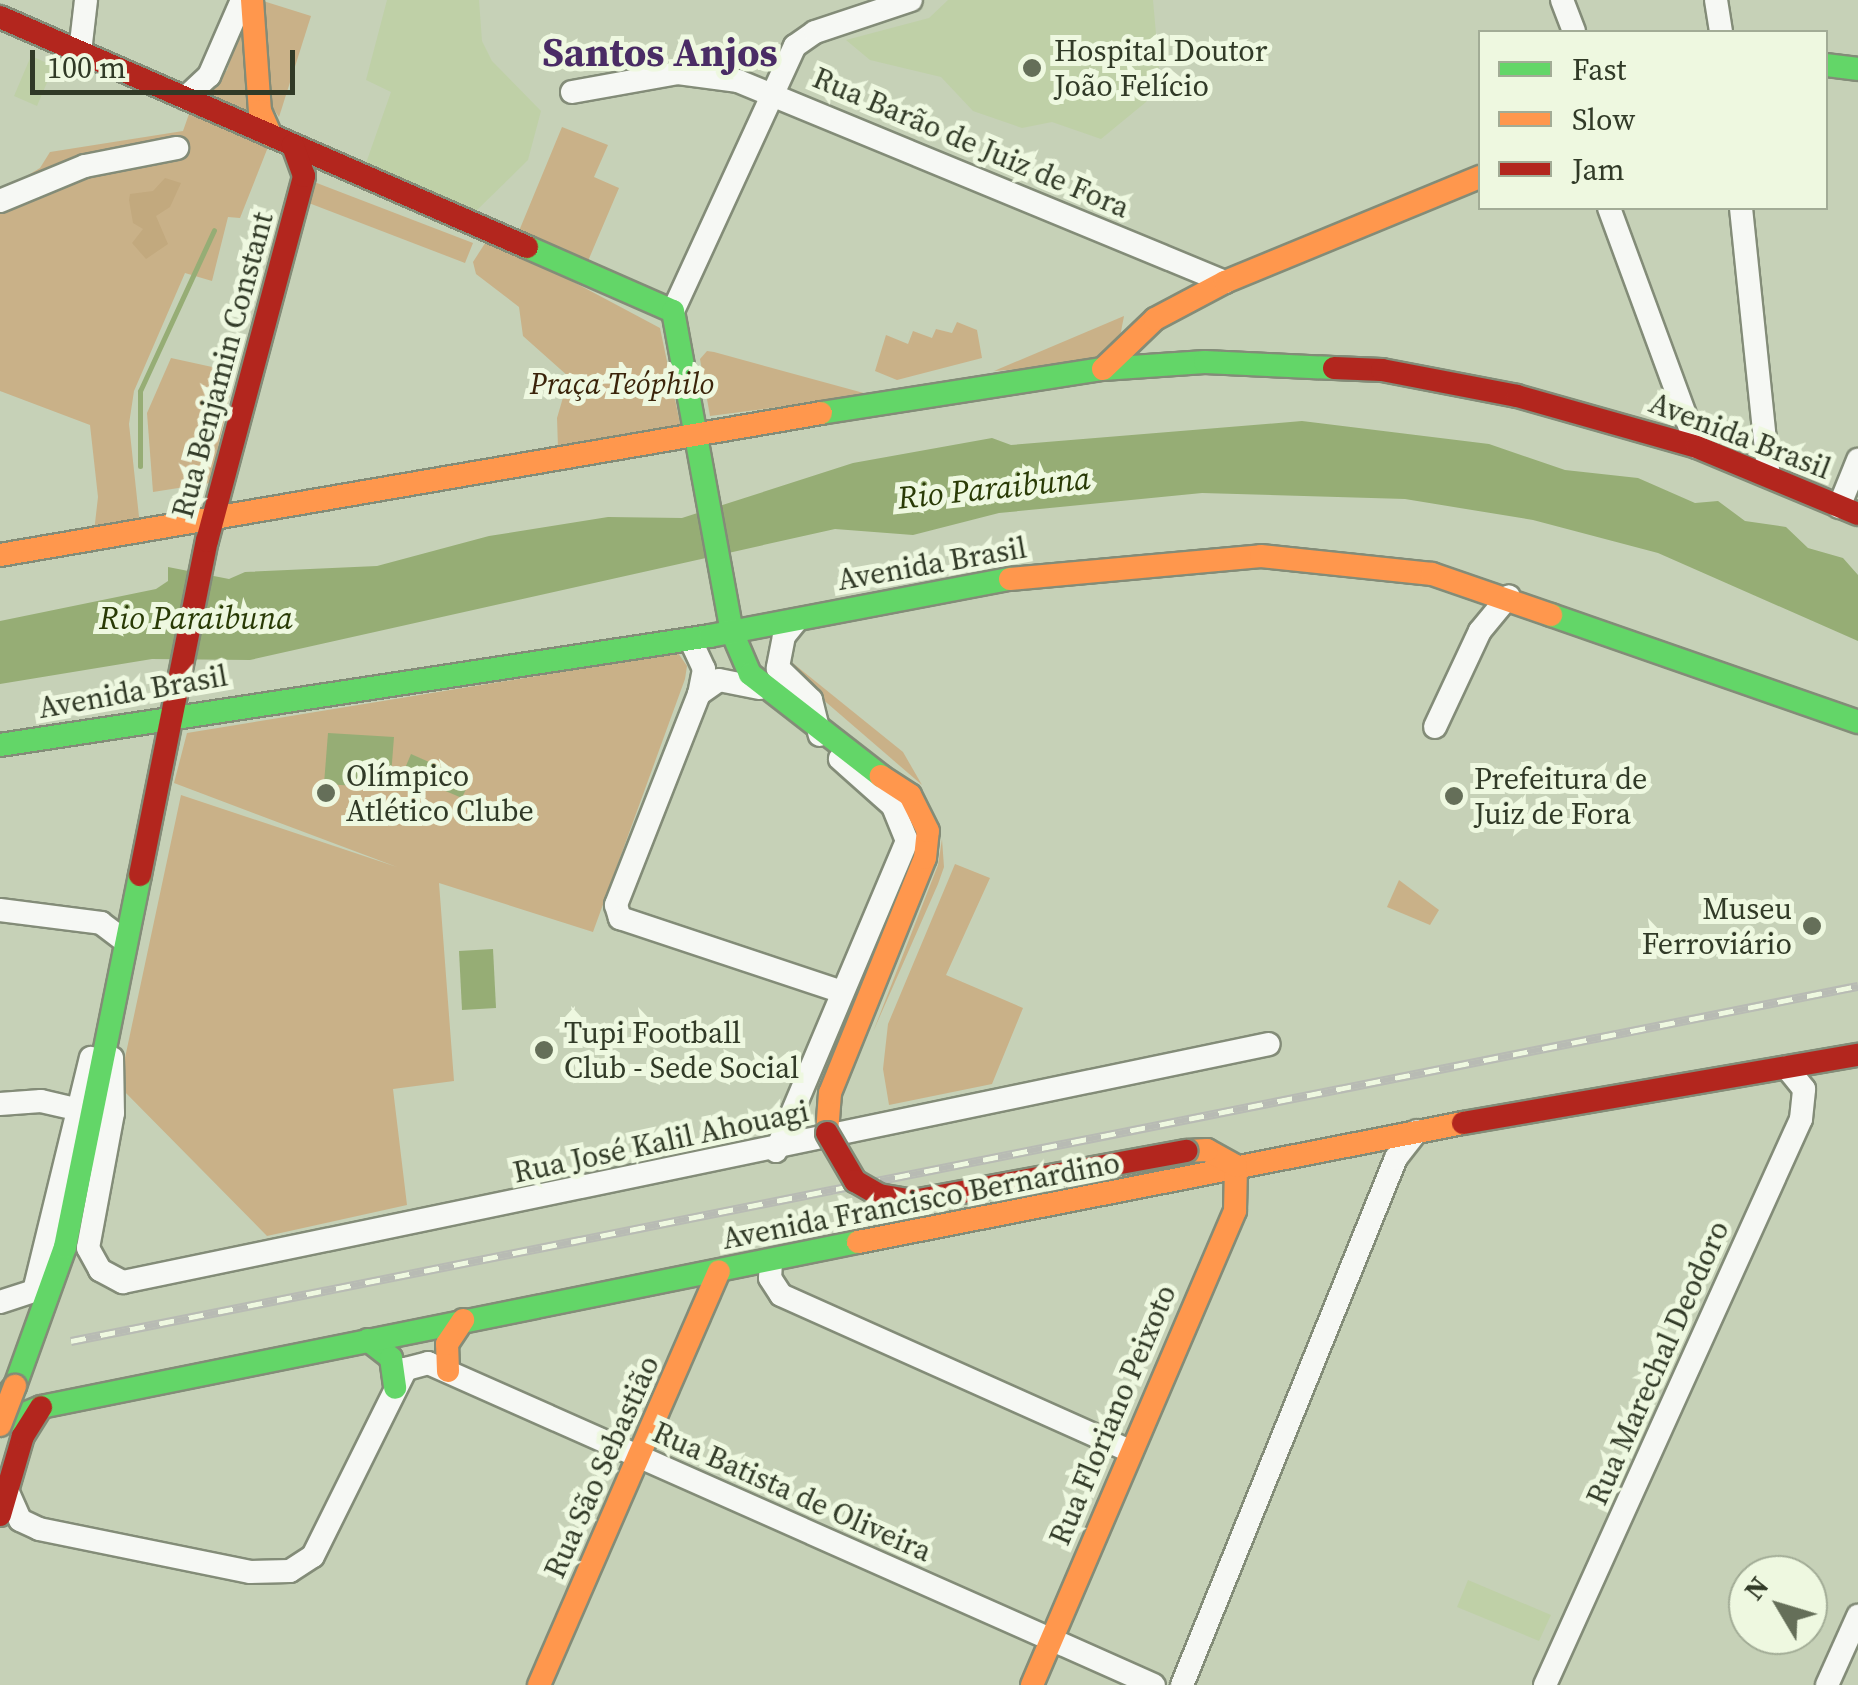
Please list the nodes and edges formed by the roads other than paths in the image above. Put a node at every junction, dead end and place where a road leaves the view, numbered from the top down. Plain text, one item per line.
1 (86, 0) edge
2 (242, 0) edge
3 (252, 0) edge
4 (910, 0) edge
5 (1562, 0) edge
6 (1716, 0) edge
7 (0, 17) edge
8 (1573, 30) edge
9 (1721, 30) edge
10 (80, 52) junction
11 (1828, 65) edge
12 (1858, 69) edge
13 (572, 92) dead end
14 (772, 92) junction
15 (185, 98) junction
16 (282, 140) junction
17 (177, 148) dead end
18 (334, 164) junction
19 (1478, 178) edge
20 (299, 195) junction
21 (0, 201) edge
22 (1610, 210) edge
23 (1741, 210) edge
24 (1225, 282) junction
25 (673, 312) junction
26 (1103, 369) junction
27 (702, 440) junction
28 (1697, 448) junction
29 (1858, 460) edge
30 (1769, 476) junction
31 (1848, 510) edge
32 (210, 531) junction
33 (0, 555) edge
34 (1509, 596) junction
35 (799, 618) junction
36 (732, 632) junction
37 (690, 639) junction
38 (759, 688) junction
39 (699, 694) junction
40 (172, 714) junction
41 (1858, 722) edge
42 (1435, 726) dead end
43 (826, 739) junction
44 (0, 745) edge
45 (0, 910) edge
46 (126, 942) junction
47 (842, 992) junction
48 (106, 1033) junction
49 (1269, 1044) dead end
50 (1858, 1056) edge
51 (1831, 1061) junction
52 (1786, 1067) junction
53 (1858, 1073) edge
54 (0, 1104) edge
55 (84, 1118) junction
56 (1417, 1131) junction
57 (776, 1151) junction
58 (1236, 1166) junction
59 (771, 1261) junction
60 (719, 1272) junction
61 (0, 1302) edge
62 (463, 1320) junction
63 (368, 1340) junction
64 (448, 1371) junction
65 (401, 1378) junction
66 (16, 1386) junction
67 (0, 1404) edge
68 (41, 1407) junction
69 (0, 1424) edge
70 (1127, 1450) junction
71 (640, 1457) junction
72 (6, 1488) junction
73 (0, 1515) edge
74 (1858, 1616) edge
75 (1051, 1639) junction
76 (539, 1685) edge
77 (1032, 1685) edge
78 (1154, 1685) edge
79 (1182, 1685) edge
80 (1545, 1685) edge
81 (1827, 1685) edge

1 - 10 street
2 - 15 street
3 - 16 main road
4 - 14 street
5 - 8 street
6 - 9 street
7 - 10 main road
10 - 15 main road
11 - 12 main road
13 - 14 street, Rua Barão de Juiz de Fora
14 - 24 street, Rua Barão de Juiz de Fora
14 - 25 street
15 - 16 main road
16 - 18 main road
16 - 20 main road
17 - 21 street
18 - 20 main road, Rua Benjamin Constant
18 - 25 main road
19 - 24 main road
20 - 32 main road, Rua Benjamin Constant
22 - 28 street
23 - 30 street
24 - 26 main road
25 - 27 main road
26 - 27 main road, Avenida Brasil
26 - 28 main road, Avenida Brasil
27 - 32 main road, Avenida Brasil
27 - 36 main road
28 - 30 main road, Avenida Brasil
29 - 31 street
30 - 31 main road, Avenida Brasil
32 - 33 main road, Avenida Brasil
32 - 40 main road, Rua Benjamin Constant
34 - 35 main road, Avenida Brasil
34 - 41 main road, Avenida Brasil
34 - 42 street
35 - 36 main road, Avenida Brasil
35 - 43 street
36 - 37 main road, Avenida Brasil
36 - 38 main road
37 - 39 street
37 - 40 main road, Avenida Brasil
38 - 39 street
38 - 43 main road
39 - 47 street
40 - 44 main road, Avenida Brasil
40 - 46 main road
43 - 47 street
43 - 58 main road, bridge
45 - 46 street
46 - 48 main road
47 - 57 street
48 - 55 main road
48 - 57 street, Rua José Kalil Ahouagi
49 - 57 street, Rua José Kalil Ahouagi
50 - 51 main road, Avenida Francisco Bernardino
51 - 52 main road, Avenida Francisco Bernardino
51 - 53 street
52 - 56 main road, Avenida Francisco Bernardino
52 - 80 street, Rua Marechal Deodoro
54 - 55 street
55 - 61 street
55 - 66 main road
56 - 58 main road, Avenida Francisco Bernardino
56 - 79 street
58 - 59 main road, Avenida Francisco Bernardino
58 - 70 main road, Rua Floriano Peixoto
59 - 60 main road, Avenida Francisco Bernardino
59 - 70 street
60 - 62 main road, Avenida Francisco Bernardino
60 - 71 main road, Rua São Sebastião
62 - 63 main road, Avenida Francisco Bernardino
62 - 64 main road
63 - 65 main road
63 - 68 main road, Avenida Francisco Bernardino
64 - 65 street, Rua Batista de Oliveira
64 - 71 street, Rua Batista de Oliveira
65 - 72 street
66 - 67 main road, bridge
66 - 69 main road, bridge
68 - 69 main road, Avenida Francisco Bernardino
68 - 72 main road
70 - 75 main road, Rua Floriano Peixoto
71 - 75 street, Rua Batista de Oliveira
71 - 76 main road, Rua São Sebastião
72 - 73 main road
74 - 81 street
75 - 77 main road, Rua Floriano Peixoto
75 - 78 street, Rua Batista de Oliveira

